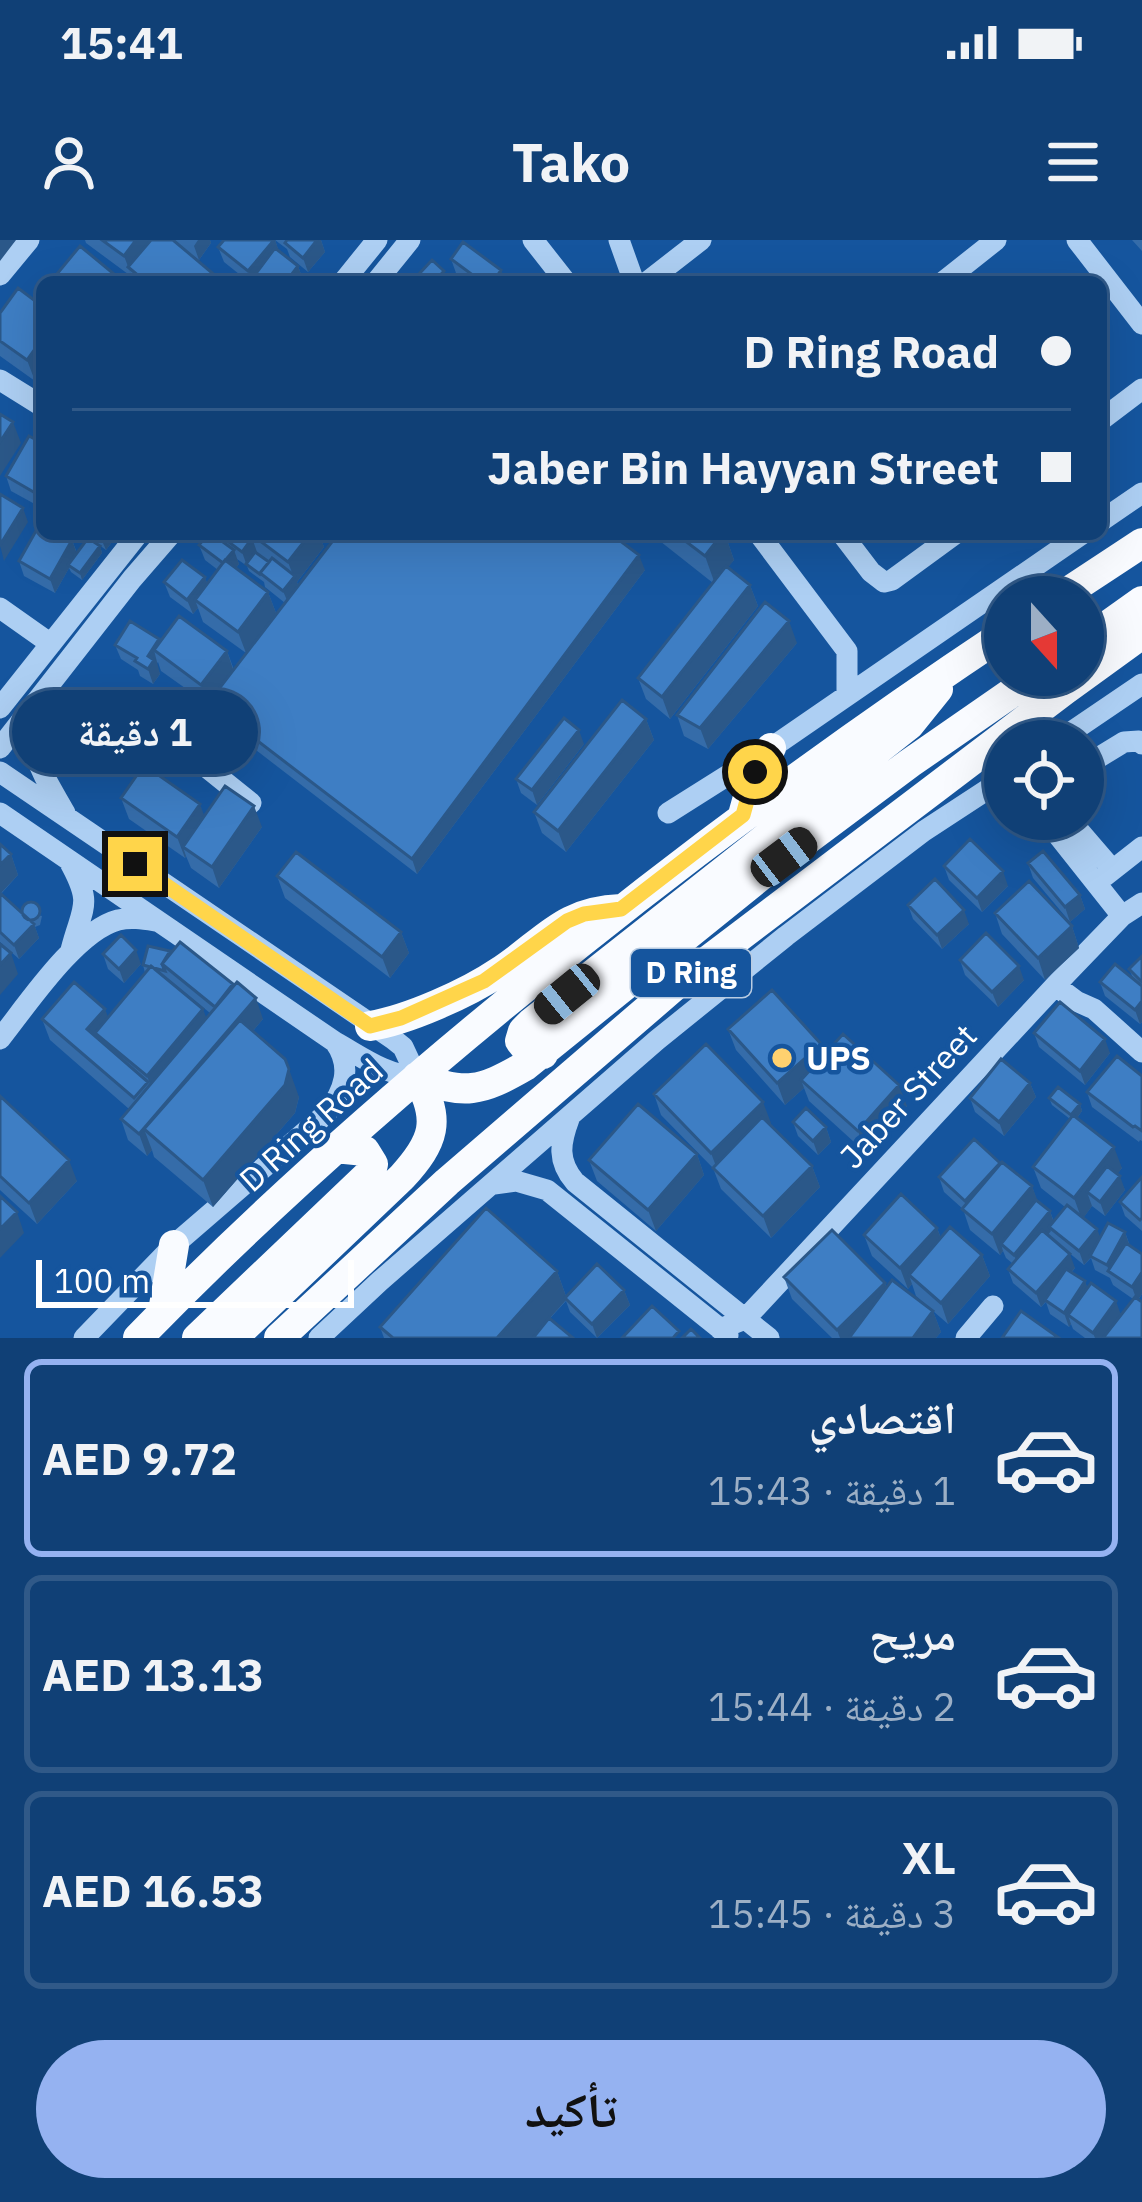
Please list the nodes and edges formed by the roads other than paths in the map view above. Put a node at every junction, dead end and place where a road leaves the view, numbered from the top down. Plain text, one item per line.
1 (29, 240) edge
2 (533, 240) edge
3 (619, 240) edge
4 (700, 240) edge
5 (996, 240) edge
6 (1077, 240) edge
7 (376, 241) edge
8 (403, 249) edge
9 (0, 275) edge
10 (349, 276) edge
11 (381, 276) edge
12 (561, 276) edge
13 (632, 276) edge
14 (655, 276) edge
15 (951, 276) edge
16 (1105, 276) edge
17 (1107, 279) edge
18 (1142, 324) edge
19 (0, 380) edge
20 (1142, 388) edge
21 (36, 402) edge
22 (1107, 415) edge
23 (1142, 493) edge
24 (1107, 517) edge
25 (133, 540) edge
26 (166, 540) edge
27 (764, 540) edge
28 (847, 540) edge
29 (947, 540) edge
30 (1073, 540) edge
31 (1142, 543) edge
32 (1092, 576) edge
33 (1142, 602) edge
34 (0, 608) edge
35 (1104, 628) edge
36 (1142, 634) edge
37 (51, 644) junction
38 (984, 648) edge
39 (847, 651) junction
40 (906, 654) junction
41 (249, 665) edge
42 (951, 669) junction
43 (21, 681) junction
44 (1142, 684) edge
45 (0, 694) edge
46 (847, 694) junction
47 (40, 696) junction
48 (1006, 696) edge
49 (0, 708) edge
50 (1089, 720) edge
51 (1142, 744) edge
52 (0, 748) edge
53 (771, 748) junction
54 (1104, 754) edge
55 (0, 772) edge
56 (984, 795) edge
57 (251, 803) edge
58 (0, 812) edge
59 (668, 813) dead end
60 (743, 815) junction
61 (68, 819) junction
62 (1067, 840) edge
63 (1082, 840) edge
64 (1142, 847) edge
65 (67, 858) junction
66 (1105, 876) junction
67 (1142, 903) edge
68 (621, 909) junction
69 (1122, 916) junction
70 (162, 922) junction
71 (71, 950) junction
72 (1061, 979) junction
73 (370, 1026) junction
74 (0, 1039) edge
75 (335, 1042) junction
76 (1139, 1044) edge
77 (543, 1054) junction
78 (585, 1063) junction
79 (417, 1077) junction
80 (569, 1119) junction
81 (335, 1148) junction
82 (494, 1184) junction
83 (174, 1244) junction
84 (993, 1306) dead end
85 (163, 1312) junction
86 (746, 1319) junction
87 (726, 1334) edge
88 (83, 1338) edge
89 (138, 1338) edge
90 (197, 1338) edge
91 (233, 1338) edge
92 (279, 1338) edge
93 (320, 1338) edge
94 (770, 1338) edge
95 (966, 1338) edge

1 - 9 street
2 - 12 street
3 - 13 street
4 - 14 street
5 - 15 street
6 - 16 street
7 - 8 street
7 - 10 street
8 - 11 street
17 - 18 street
19 - 21 street
20 - 22 street
23 - 24 street
25 - 37 street
26 - 47 street
27 - 39 street
28 - 29 street
30 - 40 street
31 - 32 main road
33 - 35 main road
34 - 37 street
36 - 78 main road, D Ring
37 - 43 street
38 - 42 main road, D Ring Road / D Ring
39 - 40 street
39 - 46 street
40 - 46 street
41 - 57 street
42 - 60 main road, D Ring Road / D Ring
42 - 77 main road
43 - 45 street
43 - 49 street
44 - 50 street
46 - 53 street
47 - 52 street
47 - 61 street
48 - 77 main road
51 - 54 street
53 - 59 street
53 - 60 main road
55 - 61 street
56 - 80 street
58 - 65 street
60 - 68 main road, D Ring Road / D Ring
61 - 73 street
62 - 66 street
63 - 66 street
64 - 66 street
65 - 70 street
65 - 71 street
66 - 69 street
67 - 69 street, Jaber Street
68 - 73 main road
68 - 79 main road, D Ring Road / D Ring
69 - 72 street, Jaber Street
70 - 71 street
70 - 75 street
71 - 74 street
72 - 76 street
72 - 86 street, Jaber Street
73 - 79 street
75 - 79 street
75 - 83 street, D Ring Road
77 - 79 main road
78 - 80 street
78 - 92 main road, D Ring
79 - 81 main road, D Ring Road / D Ring
79 - 91 main road
80 - 82 street
80 - 86 street
81 - 85 main road, D Ring Road / D Ring
81 - 90 main road
82 - 87 street
82 - 93 street
83 - 85 main road
83 - 88 street, D Ring Road
84 - 95 street
85 - 89 main road, D Ring Road / D Ring
86 - 87 street, Jaber Street
86 - 94 street

